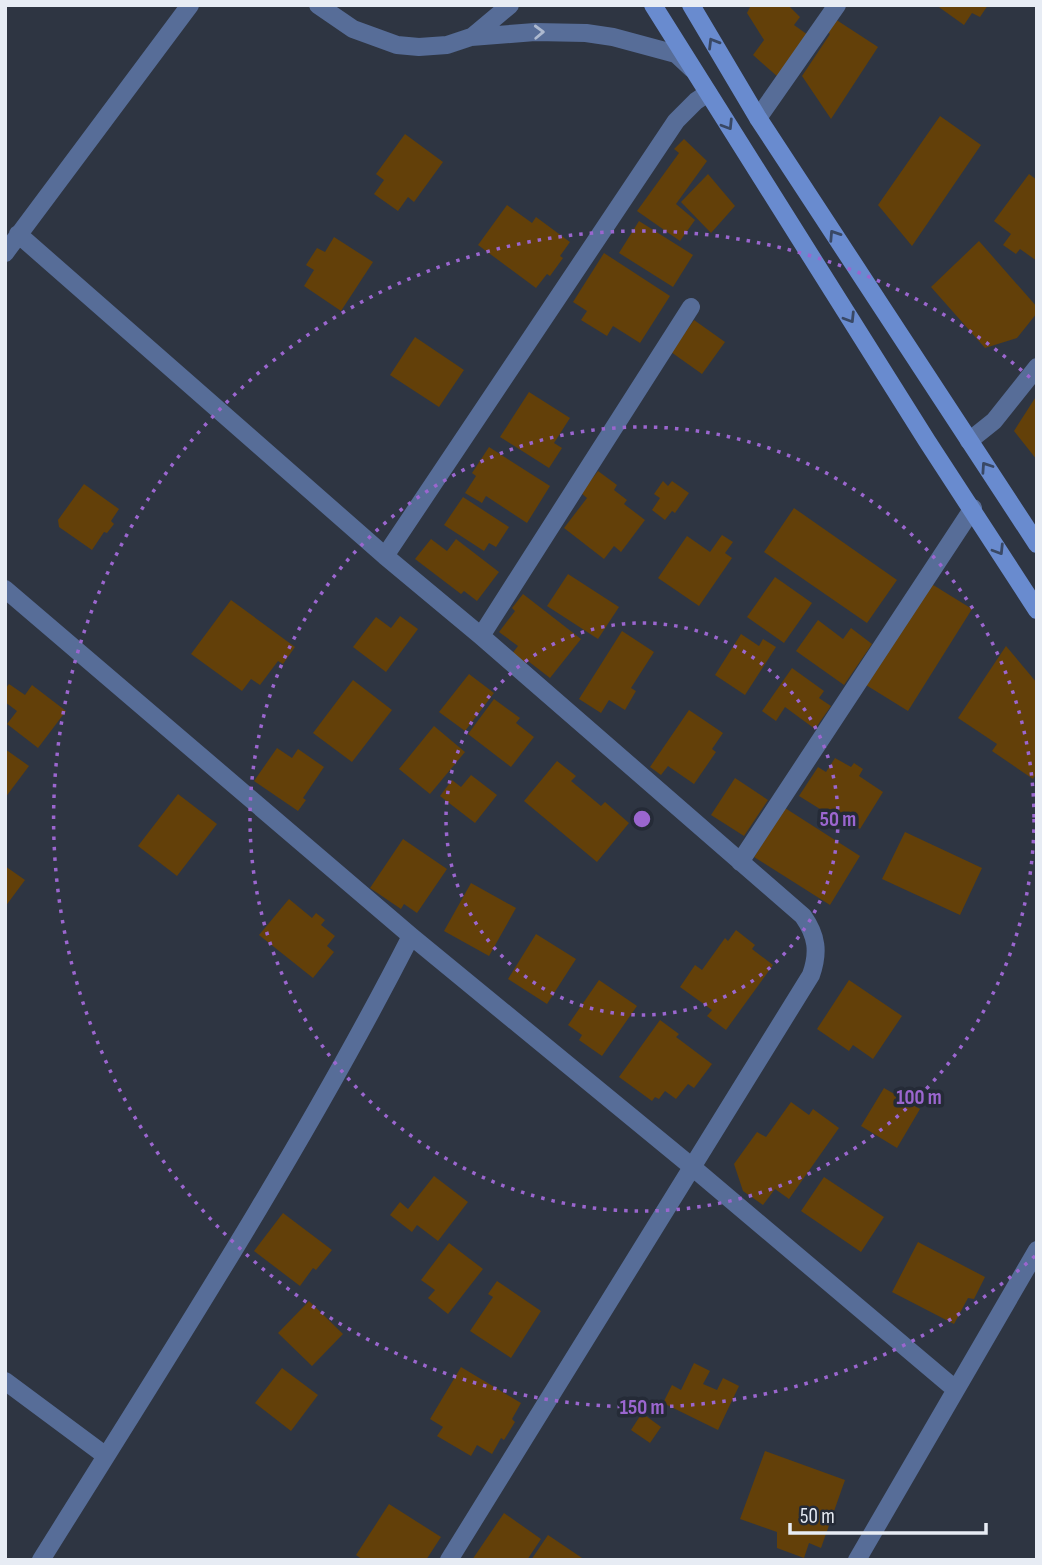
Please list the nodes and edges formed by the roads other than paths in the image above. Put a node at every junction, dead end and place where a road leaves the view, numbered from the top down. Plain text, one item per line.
1 (190, 5) edge
2 (318, 5) edge
3 (510, 5) edge
4 (653, 5) edge
5 (691, 5) edge
6 (837, 5) edge
7 (471, 37) junction
8 (694, 71) junction
9 (708, 93) junction
10 (758, 118) junction
11 (18, 234) junction
12 (5, 253) edge
13 (691, 307) dead end
14 (1037, 367) edge
15 (969, 441) junction
16 (972, 508) junction
17 (1037, 544) edge
18 (385, 556) junction
19 (7, 594) edge
20 (1037, 610) edge
21 (481, 636) junction
22 (740, 862) junction
23 (411, 936) junction
24 (691, 1166) junction
25 (1037, 1250) edge
26 (5, 1381) edge
27 (955, 1389) junction
28 (106, 1456) junction
29 (40, 1560) edge
30 (449, 1560) edge
31 (858, 1560) edge

1 - 11 street
2 - 7 street
3 - 7 street
4 - 8 main road
10 -> 5 main road
6 - 10 street
7 -> 8 street
8 - 9 main road
9 -> 16 main road
9 - 18 street
15 -> 10 main road
11 - 12 street
11 - 18 street
13 - 21 street
14 - 15 street
17 -> 15 main road
16 -> 20 main road
16 - 22 street
18 - 21 street
19 - 23 street
21 - 22 street
22 - 24 street
23 - 24 street
23 - 28 street
24 - 27 street
24 - 30 street
25 - 27 street
26 - 28 street
27 - 31 street
28 - 29 street

